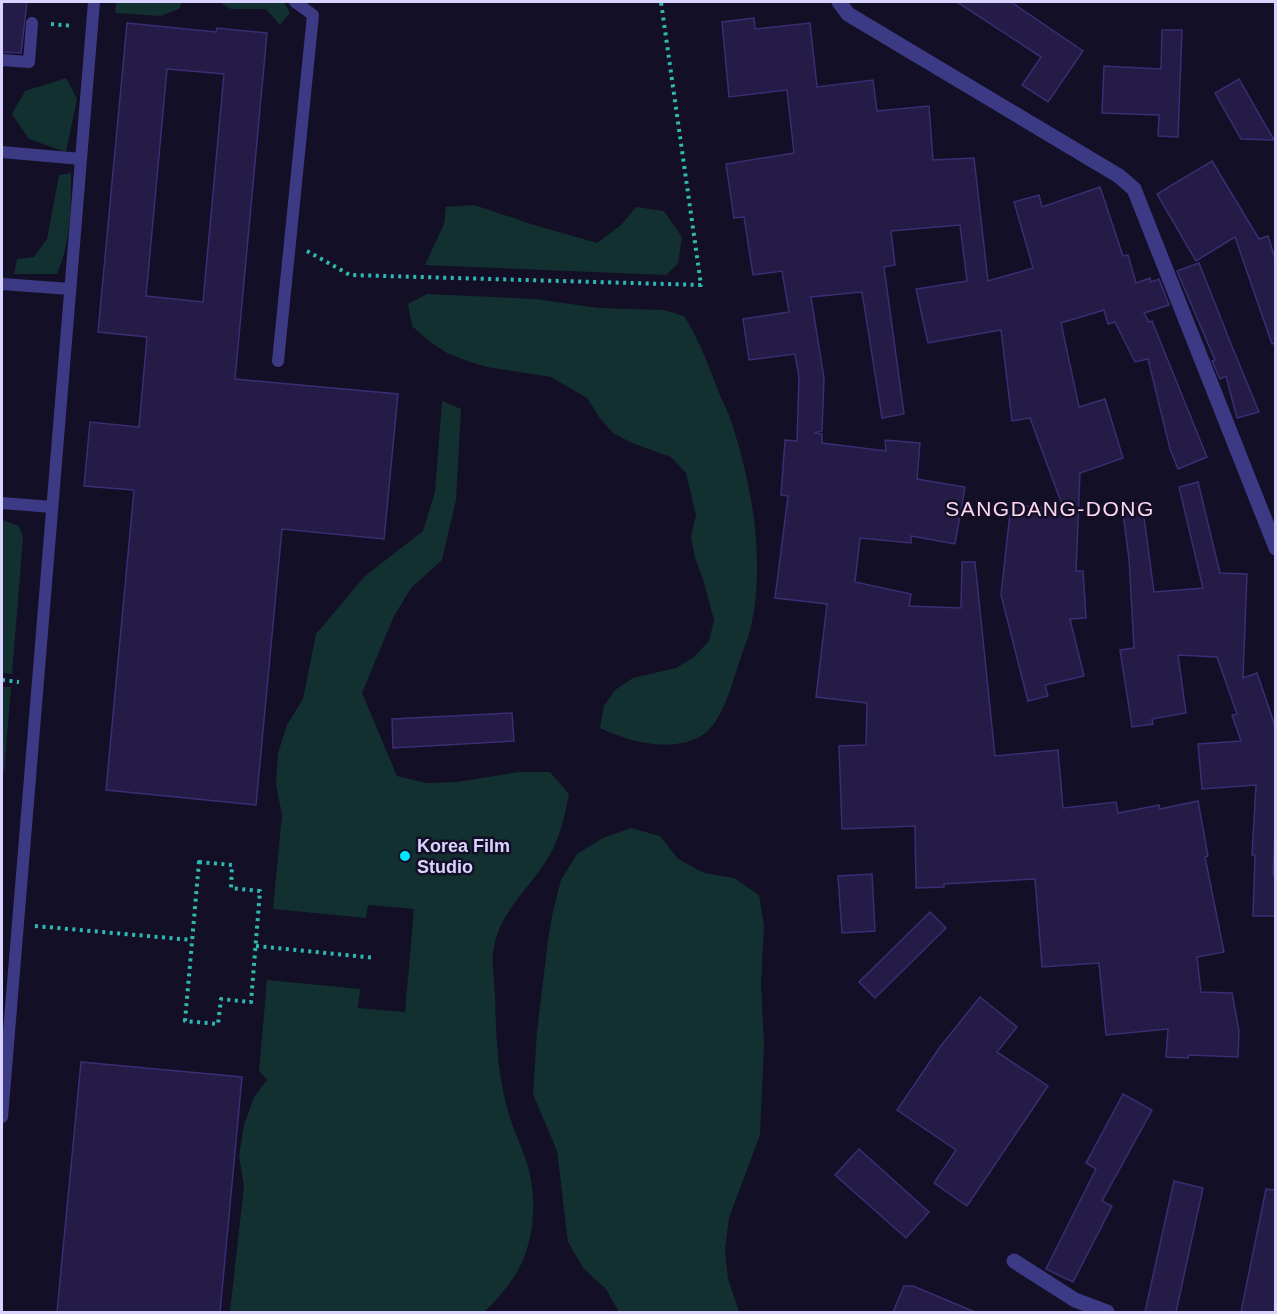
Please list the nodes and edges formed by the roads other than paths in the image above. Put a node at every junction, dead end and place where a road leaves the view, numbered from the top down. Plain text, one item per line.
1 (94, 2) edge
2 (295, 2) edge
3 (839, 2) edge
4 (32, 23) road end
5 (2, 60) edge
6 (2, 152) edge
7 (81, 159) junction
8 (2, 284) edge
9 (70, 289) junction
10 (278, 361) dead end
11 (2, 503) edge
12 (52, 507) junction
13 (1275, 548) edge
14 (2, 1117) edge
15 (1014, 1261) dead end
16 (1107, 1312) edge

1 - 7 lane
2 - 10 lane
3 - 13 street
4 - 5 lane
6 - 7 lane
7 - 9 lane
8 - 9 lane
9 - 12 lane
11 - 12 lane
12 - 14 lane
15 - 16 street

